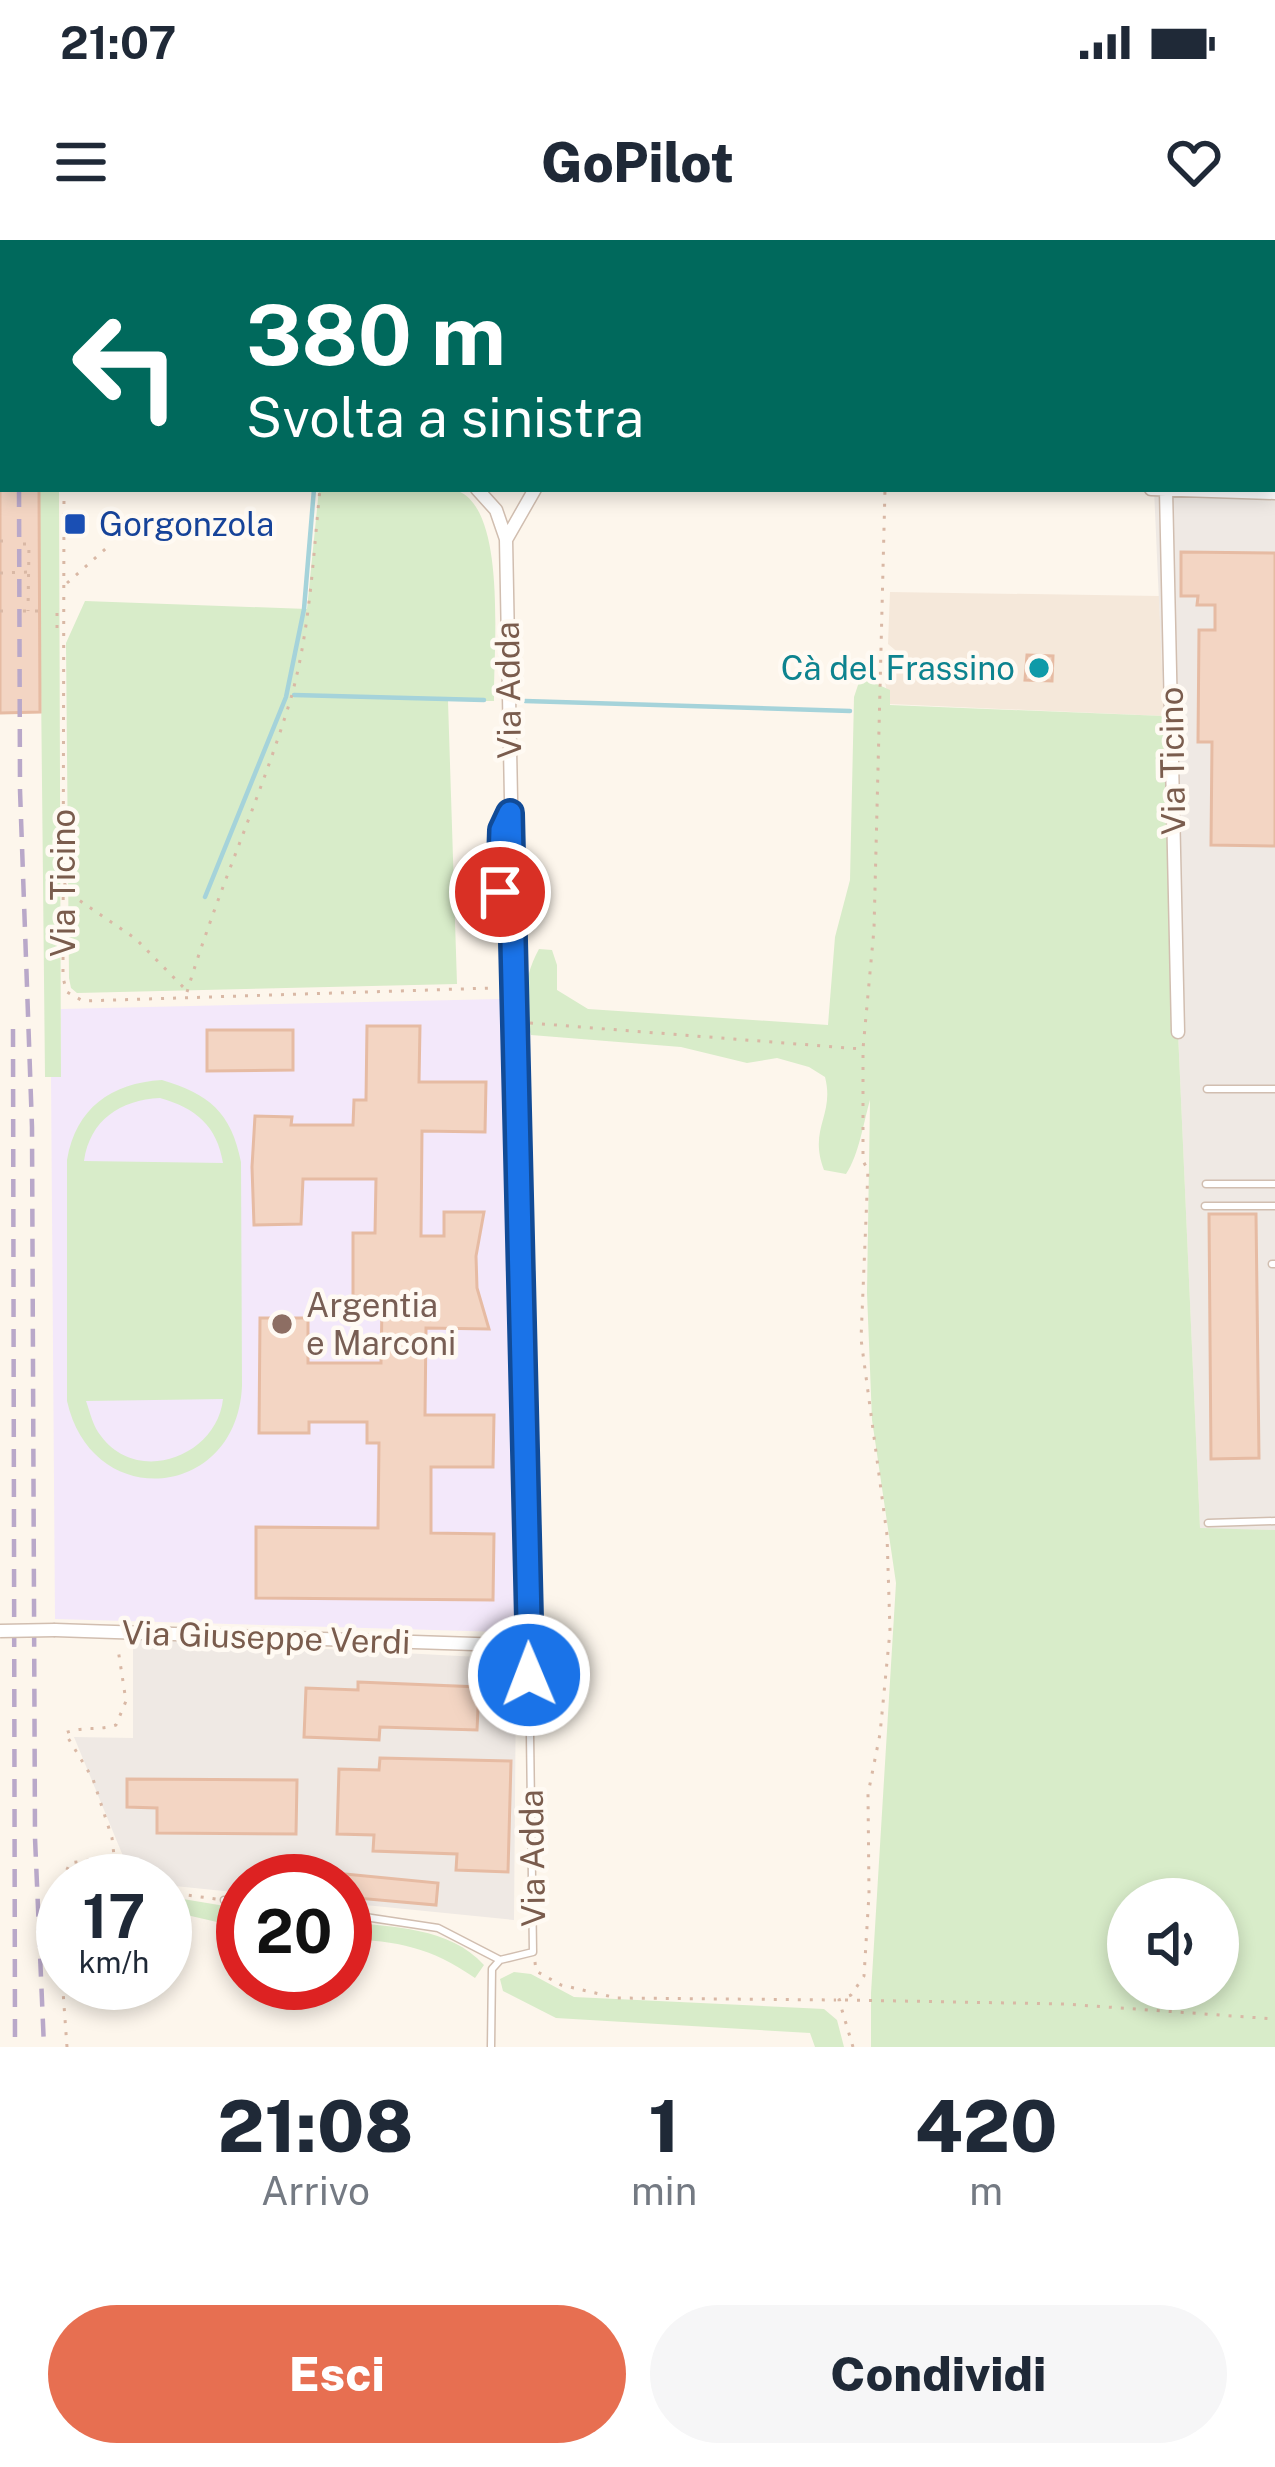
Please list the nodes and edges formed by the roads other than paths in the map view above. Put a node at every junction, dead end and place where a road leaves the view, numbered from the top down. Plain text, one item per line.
1 (480, 492) edge
2 (498, 492) edge
3 (519, 492) edge
4 (533, 492) edge
5 (1166, 492) edge
6 (1239, 492) edge
7 (1275, 493) edge
8 (523, 506) junction
9 (496, 510) junction
10 (506, 539) junction
11 (1178, 1032) dead end
12 (1207, 1089) dead end
13 (1275, 1089) edge
14 (1206, 1184) dead end
15 (1275, 1184) edge
16 (1205, 1206) dead end
17 (1275, 1206) edge
18 (1275, 1521) edge
19 (1208, 1523) dead end
20 (0, 1630) edge
21 (524, 1636) junction
22 (372, 1918) edge
23 (500, 1960) junction
24 (490, 2047) edge

1 - 9 street, Via Adda
2 - 9 street, Via Adda
3 - 8 street
4 - 8 street, Via Adda
5 - 11 street, Via Ticino
6 - 7 street
8 - 10 street, Via Adda
9 - 10 street, Via Adda
10 - 21 street, Via Adda
12 - 13 lane
14 - 15 lane
16 - 17 lane
18 - 19 lane
20 - 21 street, Via Giuseppe Verdi, bridge
21 - 23 lane, Via Adda
22 - 23 lane, Via Adda
23 - 24 lane

